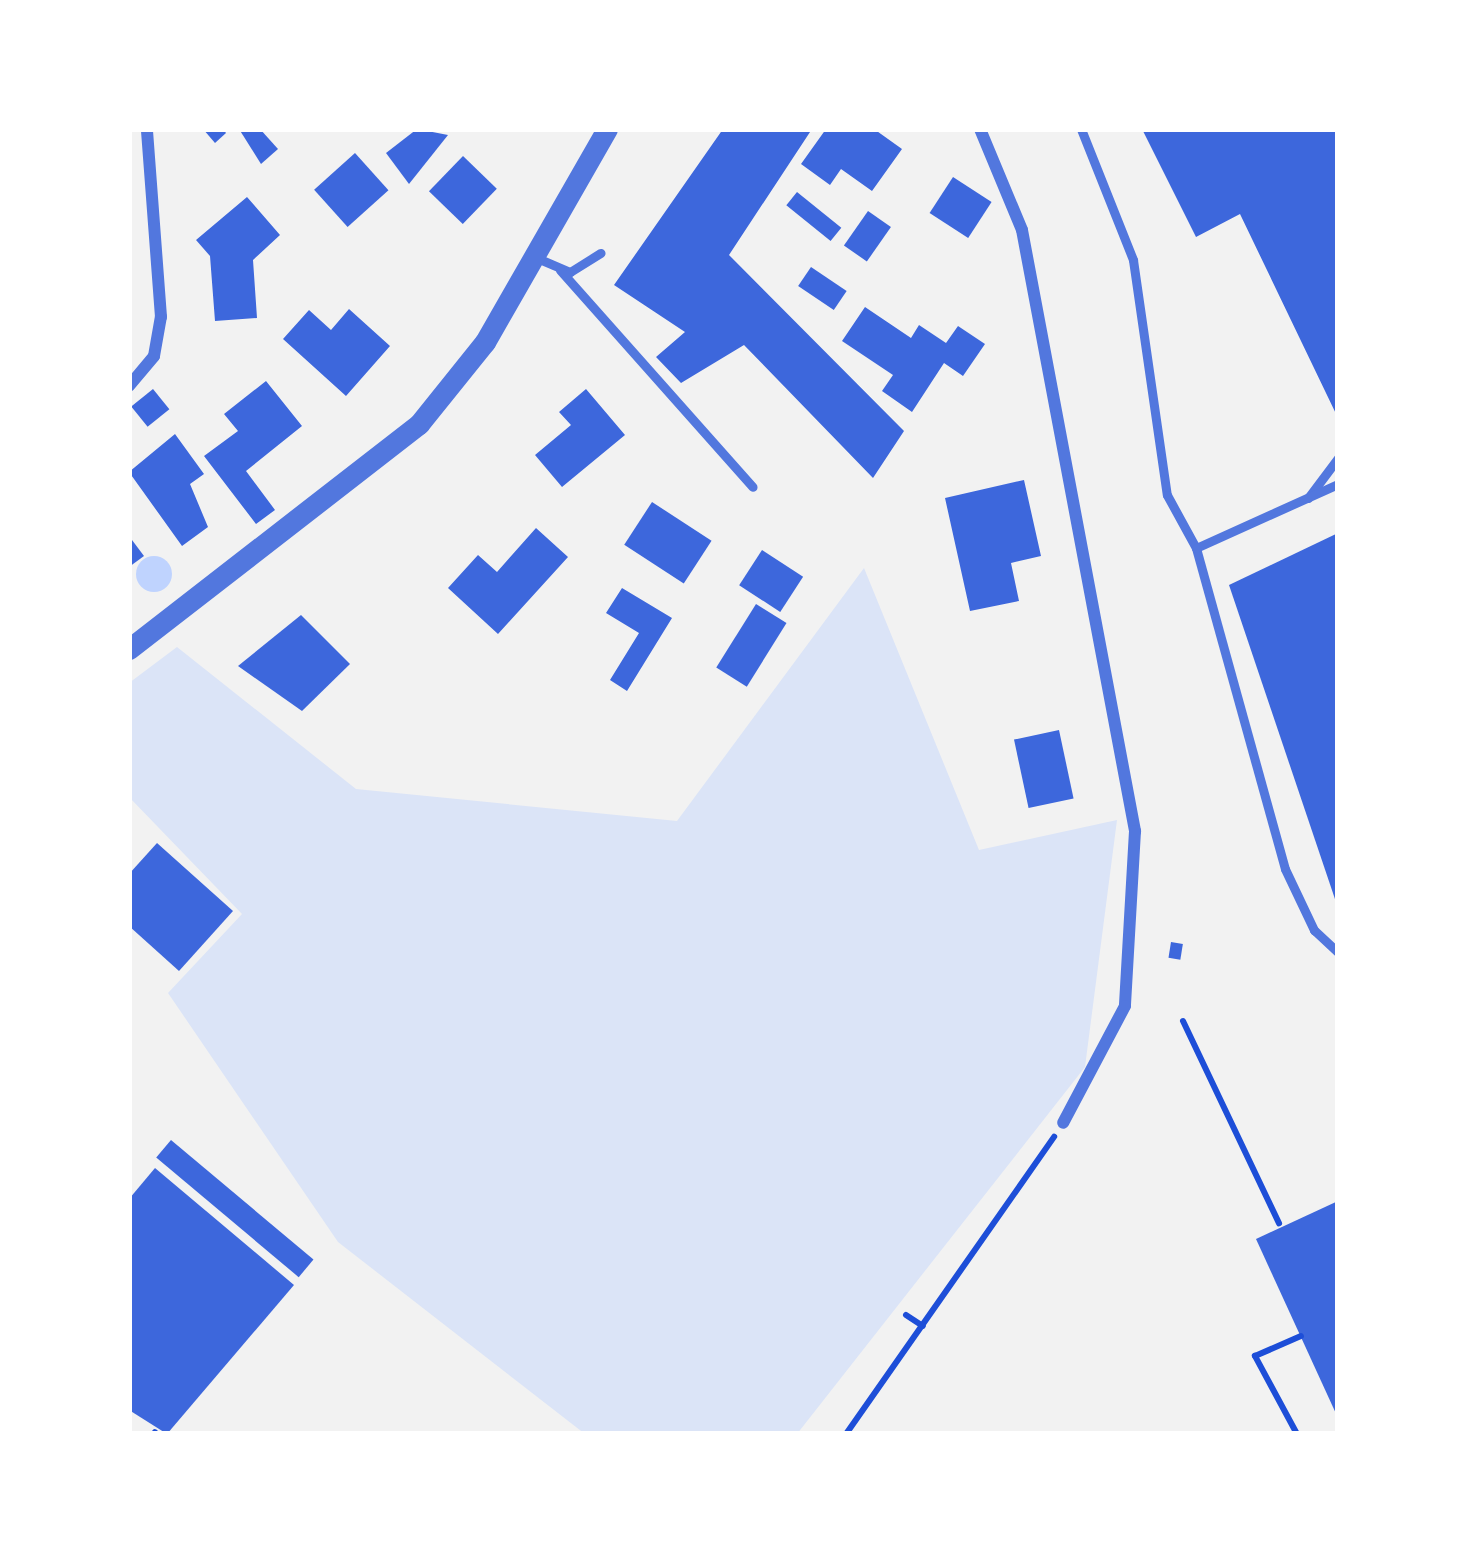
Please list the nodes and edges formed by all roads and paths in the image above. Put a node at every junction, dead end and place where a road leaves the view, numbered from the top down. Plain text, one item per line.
1 (147, 129) edge
2 (607, 129) edge
3 (980, 129) edge
4 (1081, 129) edge
5 (601, 253) dead end
6 (537, 258) junction
7 (560, 271) junction
8 (129, 386) edge
9 (1338, 458) edge
10 (1338, 484) edge
11 (753, 487) dead end
12 (1308, 498) junction
13 (1196, 548) junction
14 (129, 649) edge
15 (1338, 952) edge
16 (1183, 1021) dead end
17 (1063, 1123) joint
18 (1279, 1223) dead end
19 (906, 1315) dead end
20 (923, 1326) junction
21 (1300, 1336) dead end
22 (846, 1434) edge
23 (1297, 1434) edge

1 - 8 street
2 - 6 street
3 - 17 street
4 - 13 lane
5 - 7 lane
6 - 7 lane
6 - 14 street
7 - 11 lane
9 - 12 lane
10 - 12 lane
12 - 13 lane
13 - 15 lane
16 - 18 path
17 - 20 path
19 - 20 path
20 - 22 path
21 - 23 path

